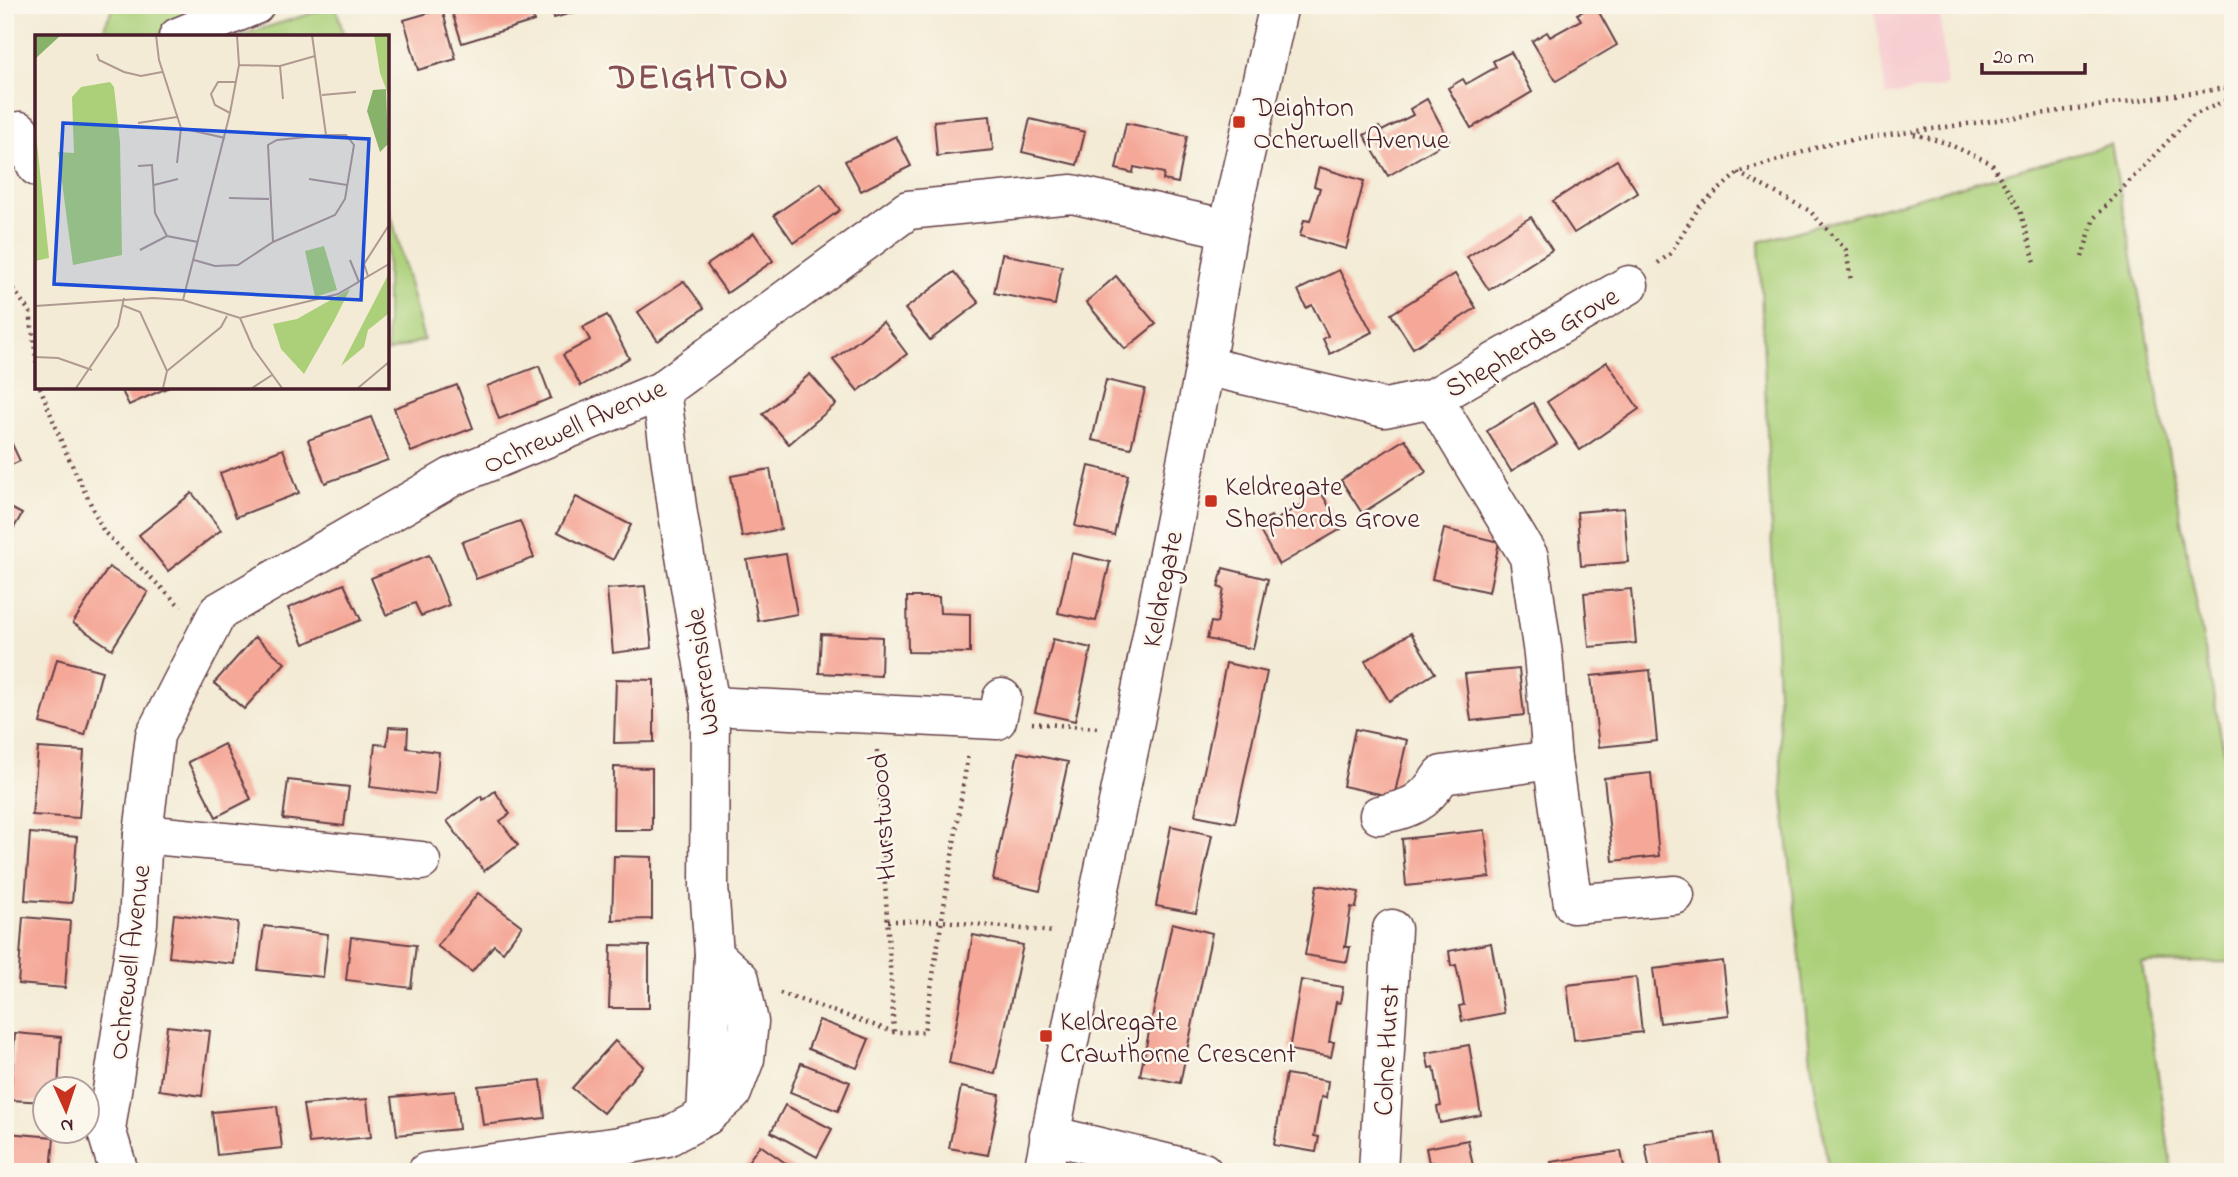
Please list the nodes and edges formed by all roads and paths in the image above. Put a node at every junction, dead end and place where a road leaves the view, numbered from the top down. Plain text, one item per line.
1 (255, 5) edge
2 (1279, 5) edge
3 (183, 35) edge
4 (2233, 88) edge
5 (2233, 97) edge
6 (21, 131) edge
7 (1910, 132) junction
8 (35, 162) edge
9 (1738, 173) junction
10 (1228, 229) junction
11 (2082, 257) dead end
12 (2035, 262) dead end
13 (5, 278) edge
14 (1851, 281) dead end
15 (1629, 285) joint
16 (35, 350) edge
17 (1205, 366) junction
18 (40, 388) edge
19 (661, 391) junction
20 (1433, 398) junction
21 (207, 632) junction
22 (710, 706) junction
23 (991, 712) junction
24 (874, 713) junction
25 (1133, 731) junction
26 (1552, 760) junction
27 (1379, 815) dead end
28 (143, 834) junction
29 (421, 861) dead end
30 (1675, 895) dead end
31 (888, 921) junction
32 (942, 921) junction
33 (1392, 929) dead end
34 (1090, 936) junction
35 (727, 967) junction
36 (894, 1032) junction
37 (1049, 1135) junction
38 (119, 1172) edge
39 (427, 1172) edge
40 (1043, 1172) edge
41 (1203, 1172) edge
42 (1378, 1172) edge

1 - 3 street
2 - 10 street, Keldregate
4 - 7 path
5 - 11 path
6 - 8 street
7 - 9 path
7 - 12 path
9 - 14 path
9 - 15 path
10 - 17 street, Keldregate
10 - 19 street, Ochrewell Avenue
13 - 16 path
15 - 20 street, Shepherds Grove
17 - 20 street, Shepherds Grove
17 - 25 street, Keldregate
18 - 21 path
19 - 21 street, Ochrewell Avenue
19 - 22 street, Warrenside
20 - 26 street, Shepherds Grove
21 - 28 street, Ochrewell Avenue
22 - 24 street, Hurstwood
22 - 35 street, Warrenside
23 - 24 street, Hurstwood
23 - 25 path
23 - 32 path
24 - 31 path, Hurstwood
25 - 34 street, Keldregate
26 - 27 street
26 - 30 street, Shepherds Grove
28 - 29 street, Ochrewell Avenue
28 - 38 street, Ochrewell Avenue
31 - 32 path, Hurstwood
31 - 36 path, Hurstwood
32 - 34 path, Hurstwood
32 - 36 path
33 - 42 street, Colne Hurst
34 - 37 street, Keldregate
35 - 36 path
35 - 39 street, Warrenside
37 - 40 street, Keldregate
37 - 41 street

